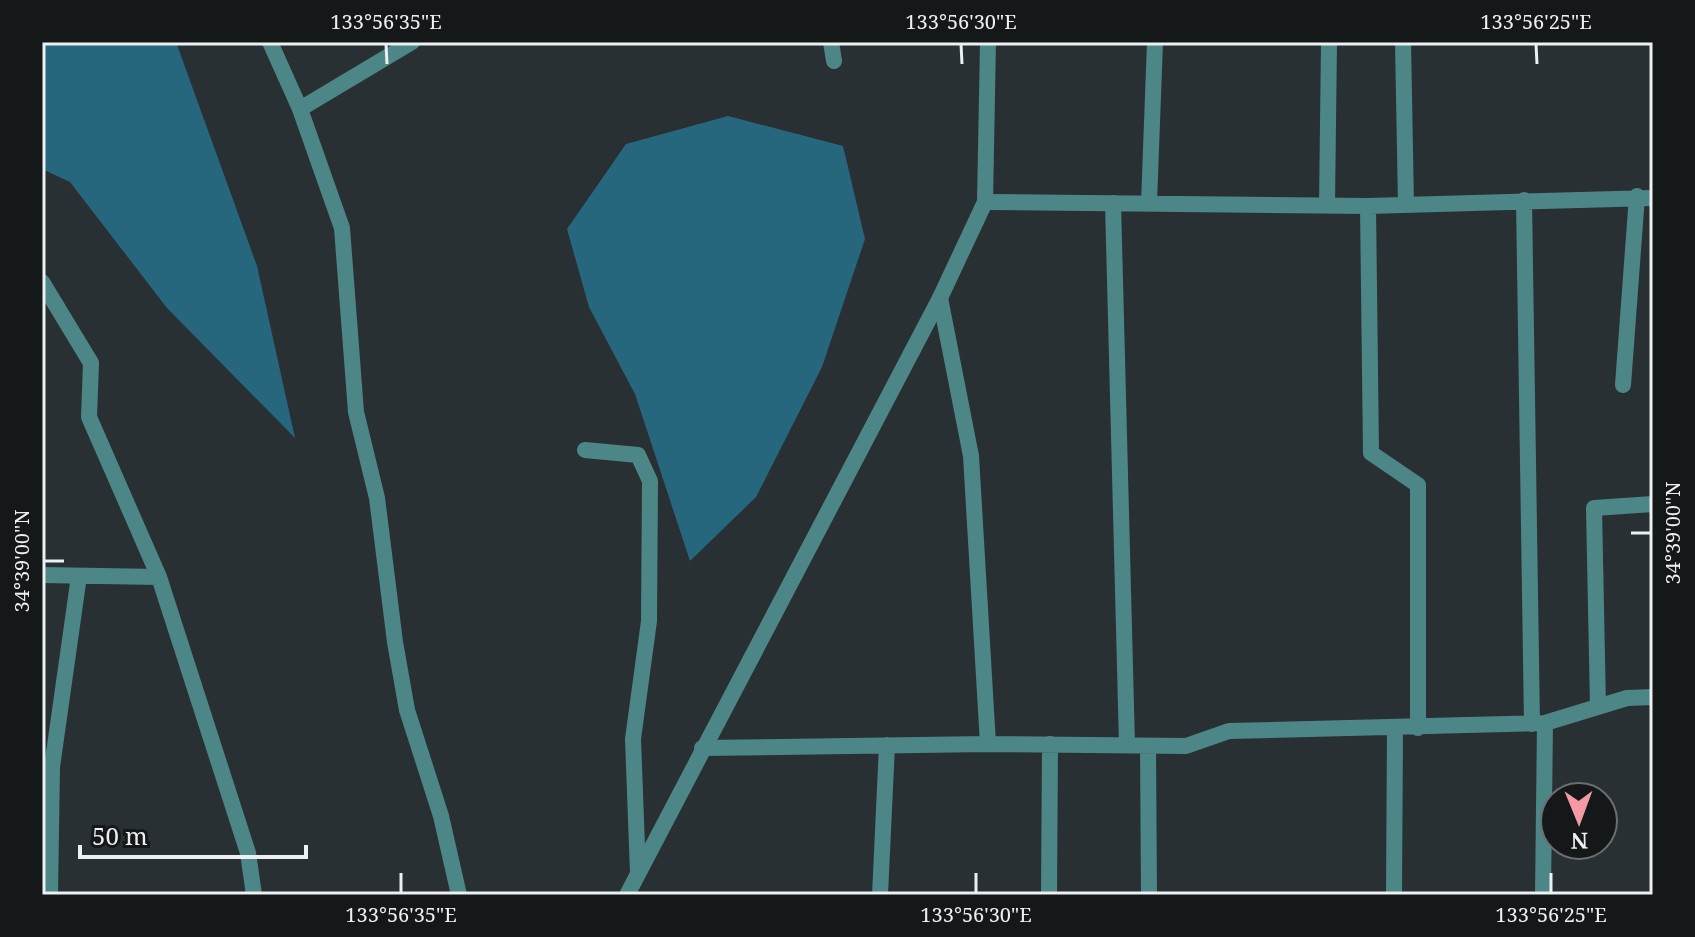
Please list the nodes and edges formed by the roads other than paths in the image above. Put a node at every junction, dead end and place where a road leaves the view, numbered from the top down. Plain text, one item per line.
1 (270, 42) edge
2 (412, 42) edge
3 (831, 42) edge
4 (988, 42) edge
5 (1155, 42) edge
6 (1329, 42) edge
7 (1403, 42) edge
8 (834, 61) dead end
9 (300, 109) junction
10 (1645, 197) edge
11 (1524, 200) junction
12 (985, 202) junction
13 (1113, 203) junction
14 (1149, 203) junction
15 (1327, 205) junction
16 (1406, 205) junction
17 (1368, 206) junction
18 (42, 282) edge
19 (940, 298) junction
20 (1623, 385) dead end
21 (585, 450) dead end
22 (1653, 504) edge
23 (42, 575) edge
24 (79, 576) junction
25 (159, 577) junction
26 (1653, 697) edge
27 (1598, 707) junction
28 (1539, 724) junction
29 (1418, 728) junction
30 (1395, 729) junction
31 (988, 744) junction
32 (1050, 744) junction
33 (887, 745) junction
34 (1127, 745) junction
35 (1148, 746) junction
36 (702, 748) junction
37 (638, 873) junction
38 (50, 895) edge
39 (254, 895) edge
40 (459, 895) edge
41 (627, 895) edge
42 (880, 895) edge
43 (1049, 895) edge
44 (1149, 895) edge
45 (1394, 895) edge
46 (1543, 895) edge

1 - 9 street
2 - 9 street
3 - 8 street
4 - 12 street
5 - 14 street
6 - 15 street
7 - 16 street
9 - 40 street
10 - 11 street
10 - 20 street
11 - 16 street
11 - 28 street
12 - 13 street
12 - 19 street
13 - 14 street
13 - 34 street
14 - 15 street
15 - 17 street
16 - 17 street
17 - 29 street
18 - 25 street
19 - 31 street
19 - 36 street
21 - 37 street
22 - 27 street
23 - 24 street
24 - 25 street
24 - 38 street
25 - 39 street
26 - 27 street
27 - 28 street
28 - 29 street
28 - 46 street
29 - 30 street
30 - 35 street
30 - 45 street
31 - 32 street
31 - 33 street
32 - 34 street
32 - 43 street
33 - 36 street
33 - 42 street
34 - 35 street
35 - 44 street
36 - 37 street
37 - 41 street

